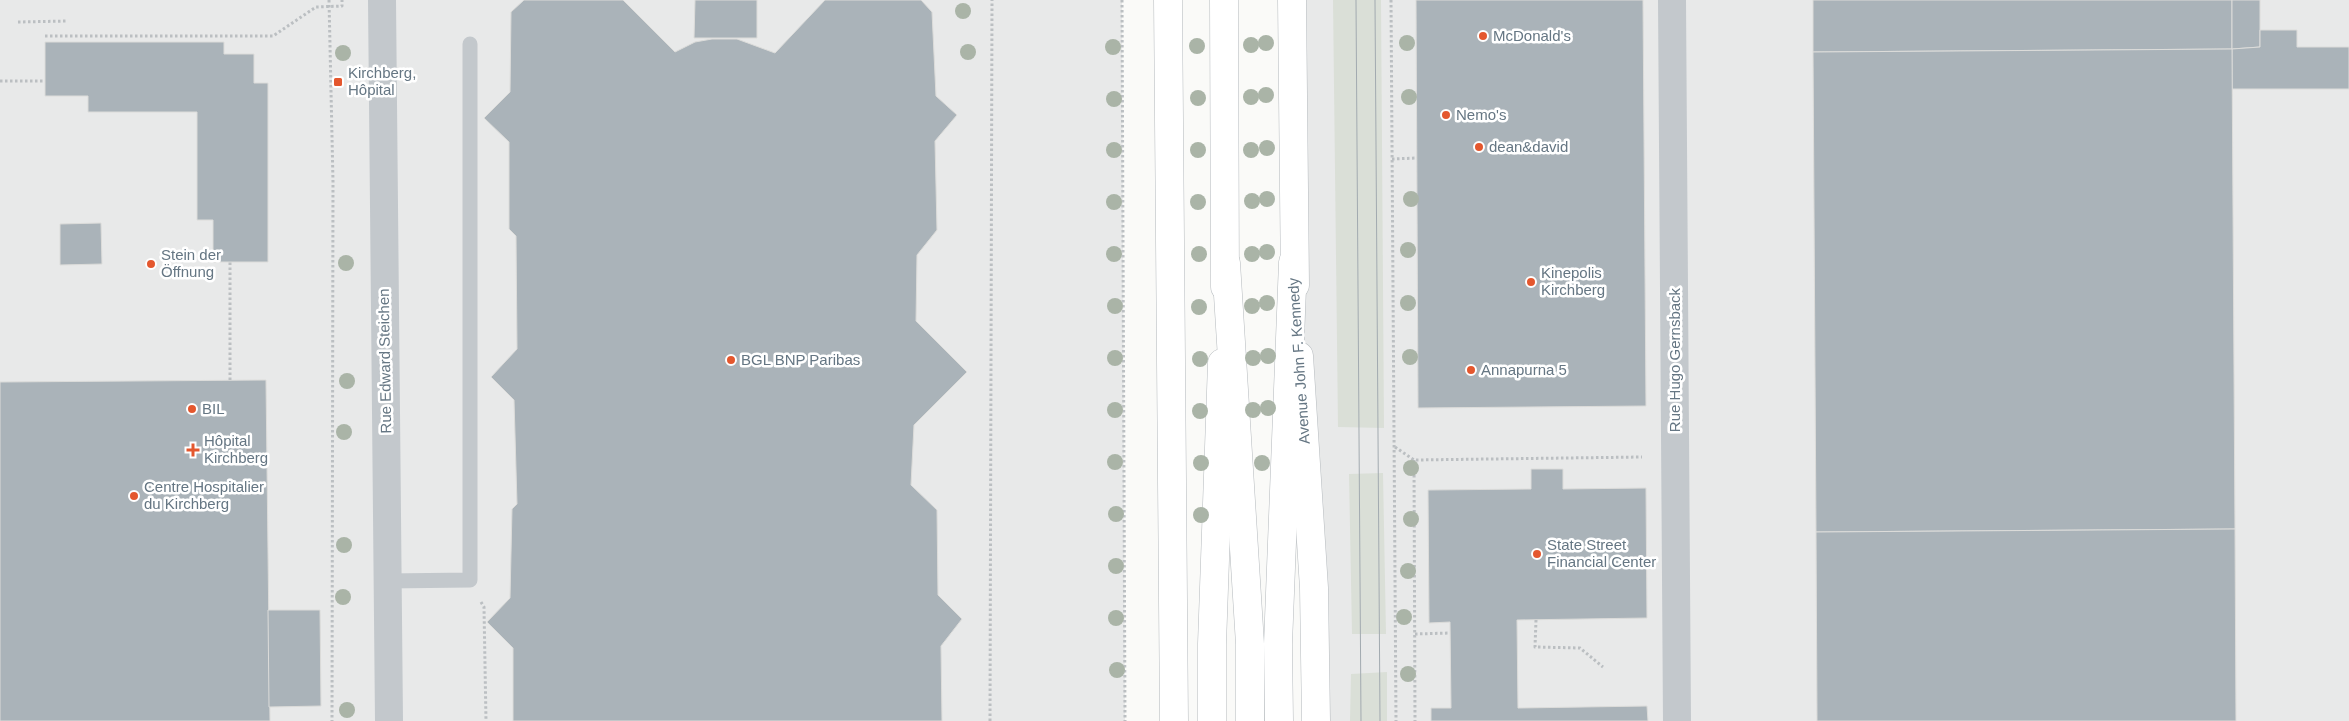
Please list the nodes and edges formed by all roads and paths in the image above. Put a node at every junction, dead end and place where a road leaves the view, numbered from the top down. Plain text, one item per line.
1 (329, 0) edge
2 (342, 0) edge
3 (382, 0) edge
4 (992, 0) edge
5 (1122, 0) edge
6 (1168, 0) edge
7 (1224, 0) edge
8 (1292, 0) edge
9 (1391, 0) edge
10 (1672, 0) edge
11 (329, 6) junction
12 (67, 21) dead end
13 (18, 22) dead end
14 (45, 36) dead end
15 (470, 44) dead end
16 (0, 81) edge
17 (45, 81) dead end
18 (1417, 158) dead end
19 (1392, 159) junction
20 (230, 262) dead end
21 (1293, 262) junction
22 (1226, 263) junction
23 (230, 380) dead end
24 (1394, 447) junction
25 (1630, 458) dead end
26 (1414, 460) junction
27 (470, 580) junction
28 (387, 581) junction
29 (1536, 620) dead end
30 (1450, 633) dead end
31 (1414, 634) junction
32 (1603, 666) dead end
33 (332, 721) edge
34 (389, 721) edge
35 (486, 721) edge
36 (990, 721) edge
37 (1124, 721) edge
38 (1174, 721) edge
39 (1212, 721) edge
40 (1250, 721) edge
41 (1278, 721) edge
42 (1316, 721) edge
43 (1396, 721) edge
44 (1415, 721) edge
45 (1677, 721) edge

1 - 11 path
2 - 11 path
3 - 28 street, Rue Edward Steichen
4 - 36 path
5 - 37 path
6 - 38 main road
7 - 22 main road
8 - 21 main road, Avenue John F. Kennedy
9 - 19 path
10 - 45 street, Rue Hugo Gernsback
11 - 14 path
11 - 33 path
12 - 13 path
15 - 27 lane
16 - 17 path
18 - 19 path
19 - 24 path
20 - 23 path
21 - 41 main road
21 - 42 main road, Avenue John F. Kennedy
22 - 39 main road
22 - 40 main road
24 - 26 path
24 - 43 path
25 - 26 path
26 - 31 path
27 - 28 lane
27 - 35 path
28 - 34 street, Rue Edward Steichen
29 - 32 path
30 - 31 path
31 - 44 path

